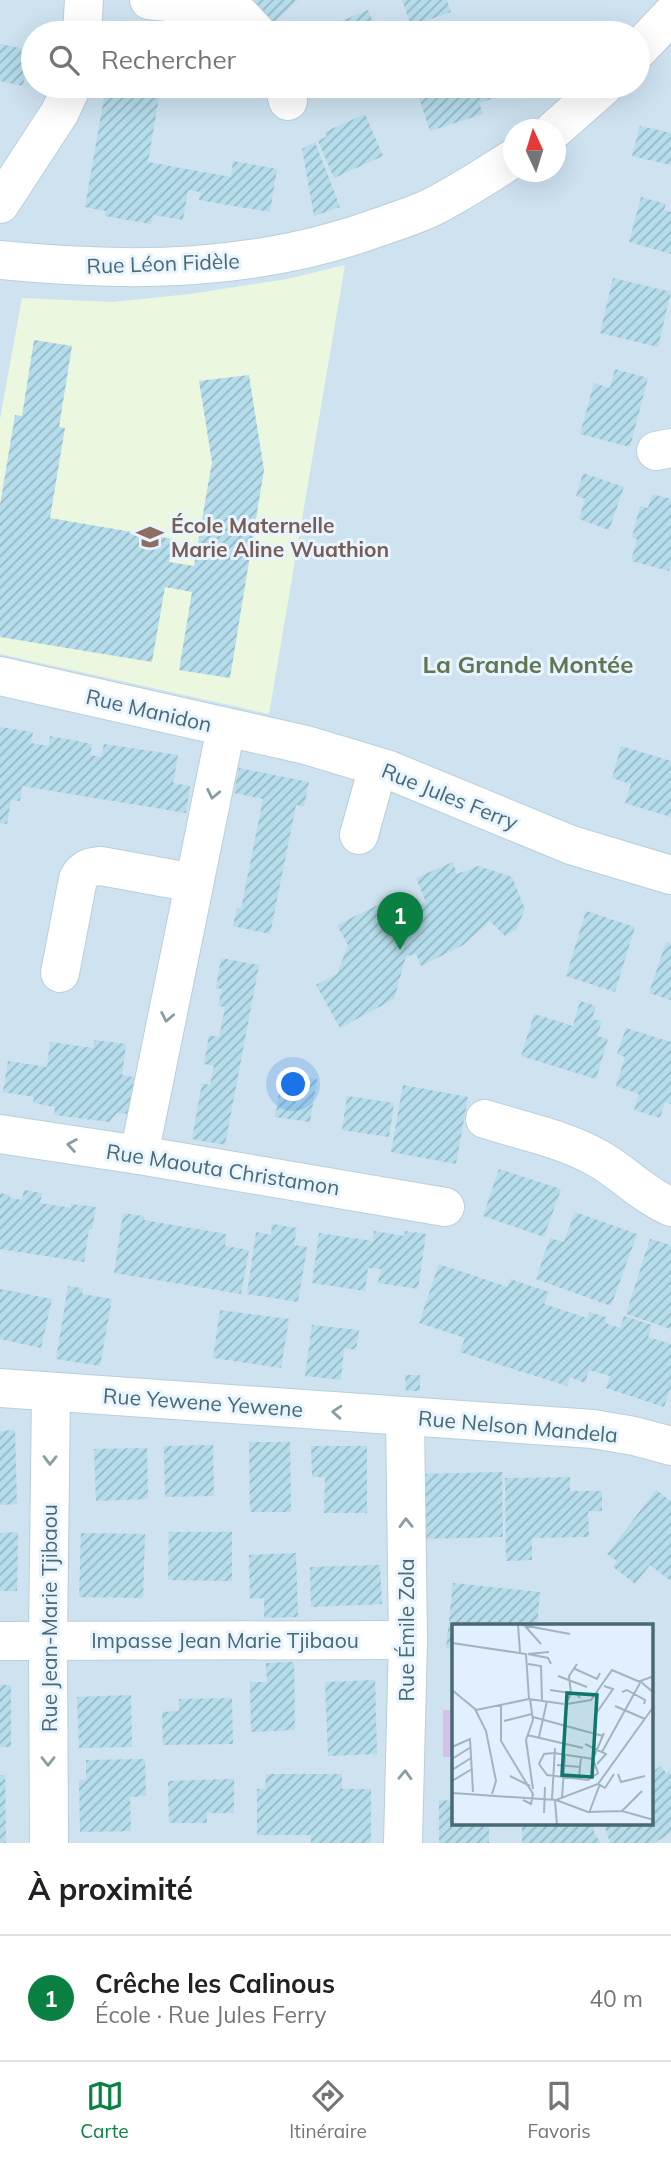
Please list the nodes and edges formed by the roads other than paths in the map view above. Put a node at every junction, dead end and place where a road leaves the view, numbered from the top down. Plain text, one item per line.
1 (83, 0) edge
2 (149, 0) edge
3 (671, 15) edge
4 (82, 21) edge
5 (246, 21) edge
6 (650, 37) edge
7 (66, 98) edge
8 (590, 98) edge
9 (566, 119) edge
10 (503, 164) edge
11 (0, 204) edge
12 (0, 260) edge
13 (0, 676) edge
14 (226, 728) junction
15 (379, 767) junction
16 (359, 835) dead end
17 (50, 860) dead end
18 (90, 867) junction
19 (671, 875) edge
20 (194, 883) junction
21 (60, 973) dead end
22 (485, 1119) dead end
23 (0, 1134) edge
24 (139, 1155) junction
25 (445, 1207) dead end
26 (671, 1207) edge
27 (0, 1388) edge
28 (51, 1392) junction
29 (405, 1416) junction
30 (671, 1446) edge
31 (48, 1640) junction
32 (408, 1640) junction
33 (0, 1641) edge
34 (48, 1843) edge
35 (403, 1843) edge

1 - 4 street
2 - 5 street
3 - 6 street
7 - 11 street
8 - 9 street
10 - 12 street, Rue Léon Fidèle
13 - 14 street, Rue Manidon
14 - 15 street, Rue Jules Ferry
14 -> 20 street, Rue Manidon
15 - 16 street
15 - 19 street, Rue Jules Ferry
17 - 18 street
18 - 20 street
18 - 21 street
20 -> 24 street, Rue Manidon
22 - 26 street
24 -> 23 street, Rue Maouta Christamon
24 - 25 street, Rue Maouta Christamon
27 - 28 street, Rue Yewene Yewene
29 -> 28 street, Rue Yewene Yewene
28 -> 31 street, Rue Jean-Marie Tjibaou
29 - 30 street, Rue Nelson Mandela
32 -> 29 street, Rue Émile Zola
31 - 32 street, Impasse Jean Marie Tjibaou
31 - 33 street, Impasse Jean Marie Tjibaou
31 -> 34 street, Rue Jean-Marie Tjibaou
35 -> 32 street, Rue Émile Zola

